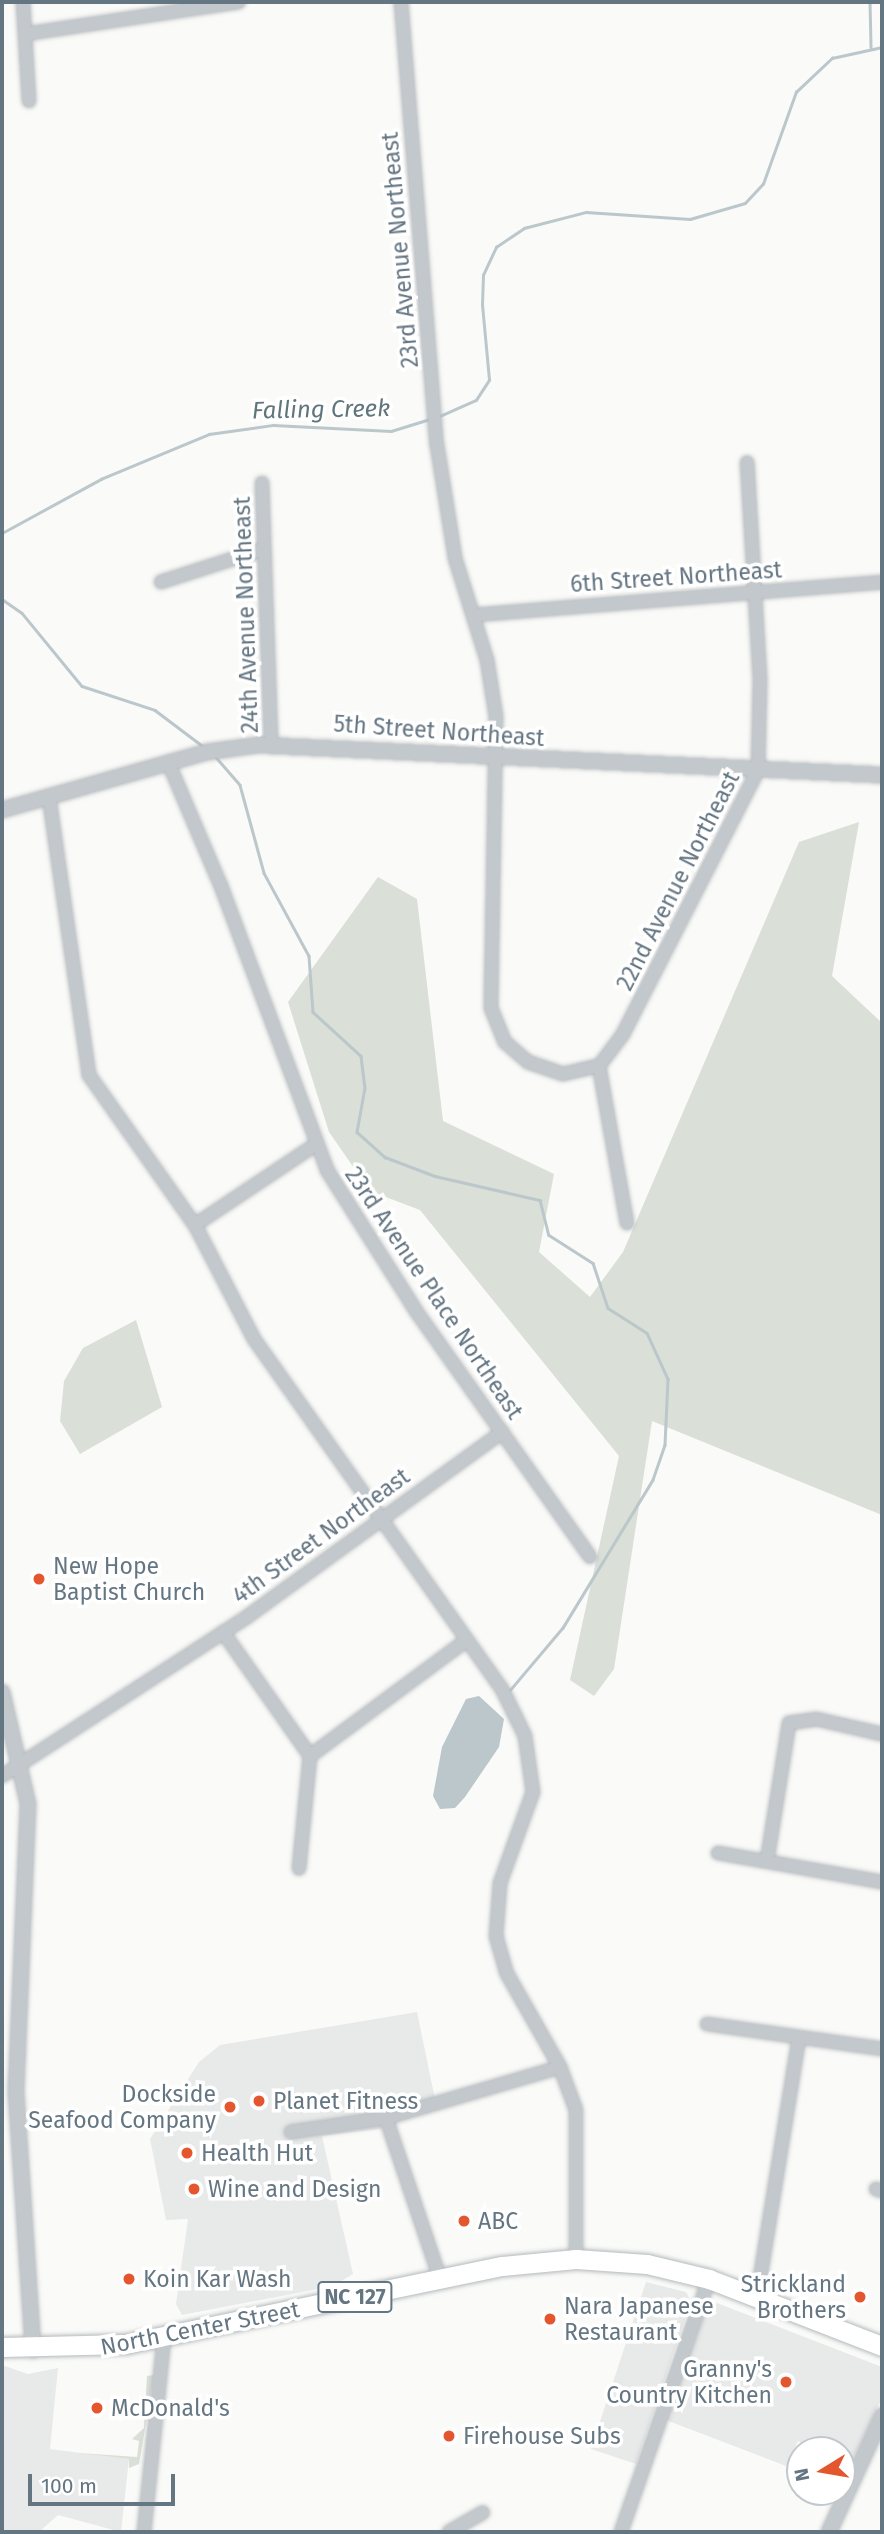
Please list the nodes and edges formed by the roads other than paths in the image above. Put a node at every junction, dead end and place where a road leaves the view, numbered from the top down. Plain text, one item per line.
1 (23, 2) edge
2 (239, 2) edge
3 (401, 2) edge
4 (202, 6) edge
5 (25, 34) junction
6 (29, 101) dead end
7 (747, 461) dead end
8 (262, 483) dead end
9 (264, 550) junction
10 (161, 582) dead end
11 (882, 582) edge
12 (756, 592) junction
13 (474, 615) junction
14 (271, 745) junction
15 (496, 758) junction
16 (168, 762) junction
17 (758, 770) junction
18 (882, 775) edge
19 (49, 797) junction
20 (2, 810) edge
21 (599, 1066) junction
22 (315, 1145) junction
23 (627, 1223) dead end
24 (195, 1225) junction
25 (502, 1432) junction
26 (381, 1519) junction
27 (590, 1557) dead end
28 (223, 1632) junction
29 (467, 1640) junction
30 (2, 1692) edge
31 (882, 1734) edge
32 (310, 1756) junction
33 (21, 1762) junction
34 (2, 1776) edge
35 (718, 1853) dead end
36 (767, 1861) junction
37 (299, 1868) dead end
38 (882, 1882) edge
39 (707, 2024) dead end
40 (799, 2037) junction
41 (882, 2049) edge
42 (560, 2067) junction
43 (386, 2118) junction
44 (291, 2132) dead end
45 (576, 2259) junction
46 (440, 2278) junction
47 (709, 2279) junction
48 (757, 2297) junction
49 (164, 2338) junction
50 (882, 2346) edge
51 (2, 2347) edge
52 (33, 2350) junction
53 (882, 2417) edge
54 (484, 2512) dead end
55 (145, 2532) edge
56 (449, 2532) edge
57 (621, 2532) edge
58 (829, 2532) edge

1 - 5 street
2 - 4 street
3 - 13 street, 23rd Avenue Northeast
4 - 5 street
5 - 6 street
7 - 12 street, 22nd Avenue Northeast
8 - 9 street, 24th Avenue Northeast
9 - 10 street
9 - 14 street, 24th Avenue Northeast
11 - 12 street, 6th Street Northeast
12 - 13 street, 6th Street Northeast
12 - 17 street, 22nd Avenue Northeast
13 - 15 street, 23rd Avenue Northeast
14 - 15 street, 5th Street Northeast
14 - 16 street, 5th Street Northeast
15 - 17 street, 5th Street Northeast
15 - 21 street, 23rd Avenue Northeast
16 - 19 street, 5th Street Northeast
16 - 22 street, 23rd Avenue Place Northeast
17 - 18 street, 5th Street Northeast
17 - 21 street, 22nd Avenue Northeast
19 - 20 street, 5th Street Northeast
19 - 24 street
21 - 23 street
22 - 24 street
22 - 25 street, 23rd Avenue Place Northeast
24 - 26 street
25 - 26 street, 4th Street Northeast
25 - 27 street, 23rd Avenue Place Northeast
26 - 28 street, 4th Street Northeast
26 - 29 street
28 - 32 street
28 - 33 street, 4th Street Northeast
29 - 32 street
29 - 42 street
30 - 33 street
31 - 36 street
32 - 37 street
33 - 34 street, 4th Street Northeast
33 - 52 street
35 - 36 street
36 - 38 street
39 - 40 street
40 - 41 street
40 - 48 street
42 - 43 street
42 - 45 street
43 - 44 street
43 - 46 street
45 - 46 main road, North Center Street / NC 127
45 - 47 main road, North Center Street / NC 127
46 - 49 main road, North Center Street / NC 127
47 - 48 main road, North Center Street / NC 127
47 - 57 street
48 - 50 main road, North Center Street / NC 127
49 - 52 main road, North Center Street / NC 127
49 - 55 street
51 - 52 main road, North Center Street / NC 127
53 - 58 street
54 - 56 street

